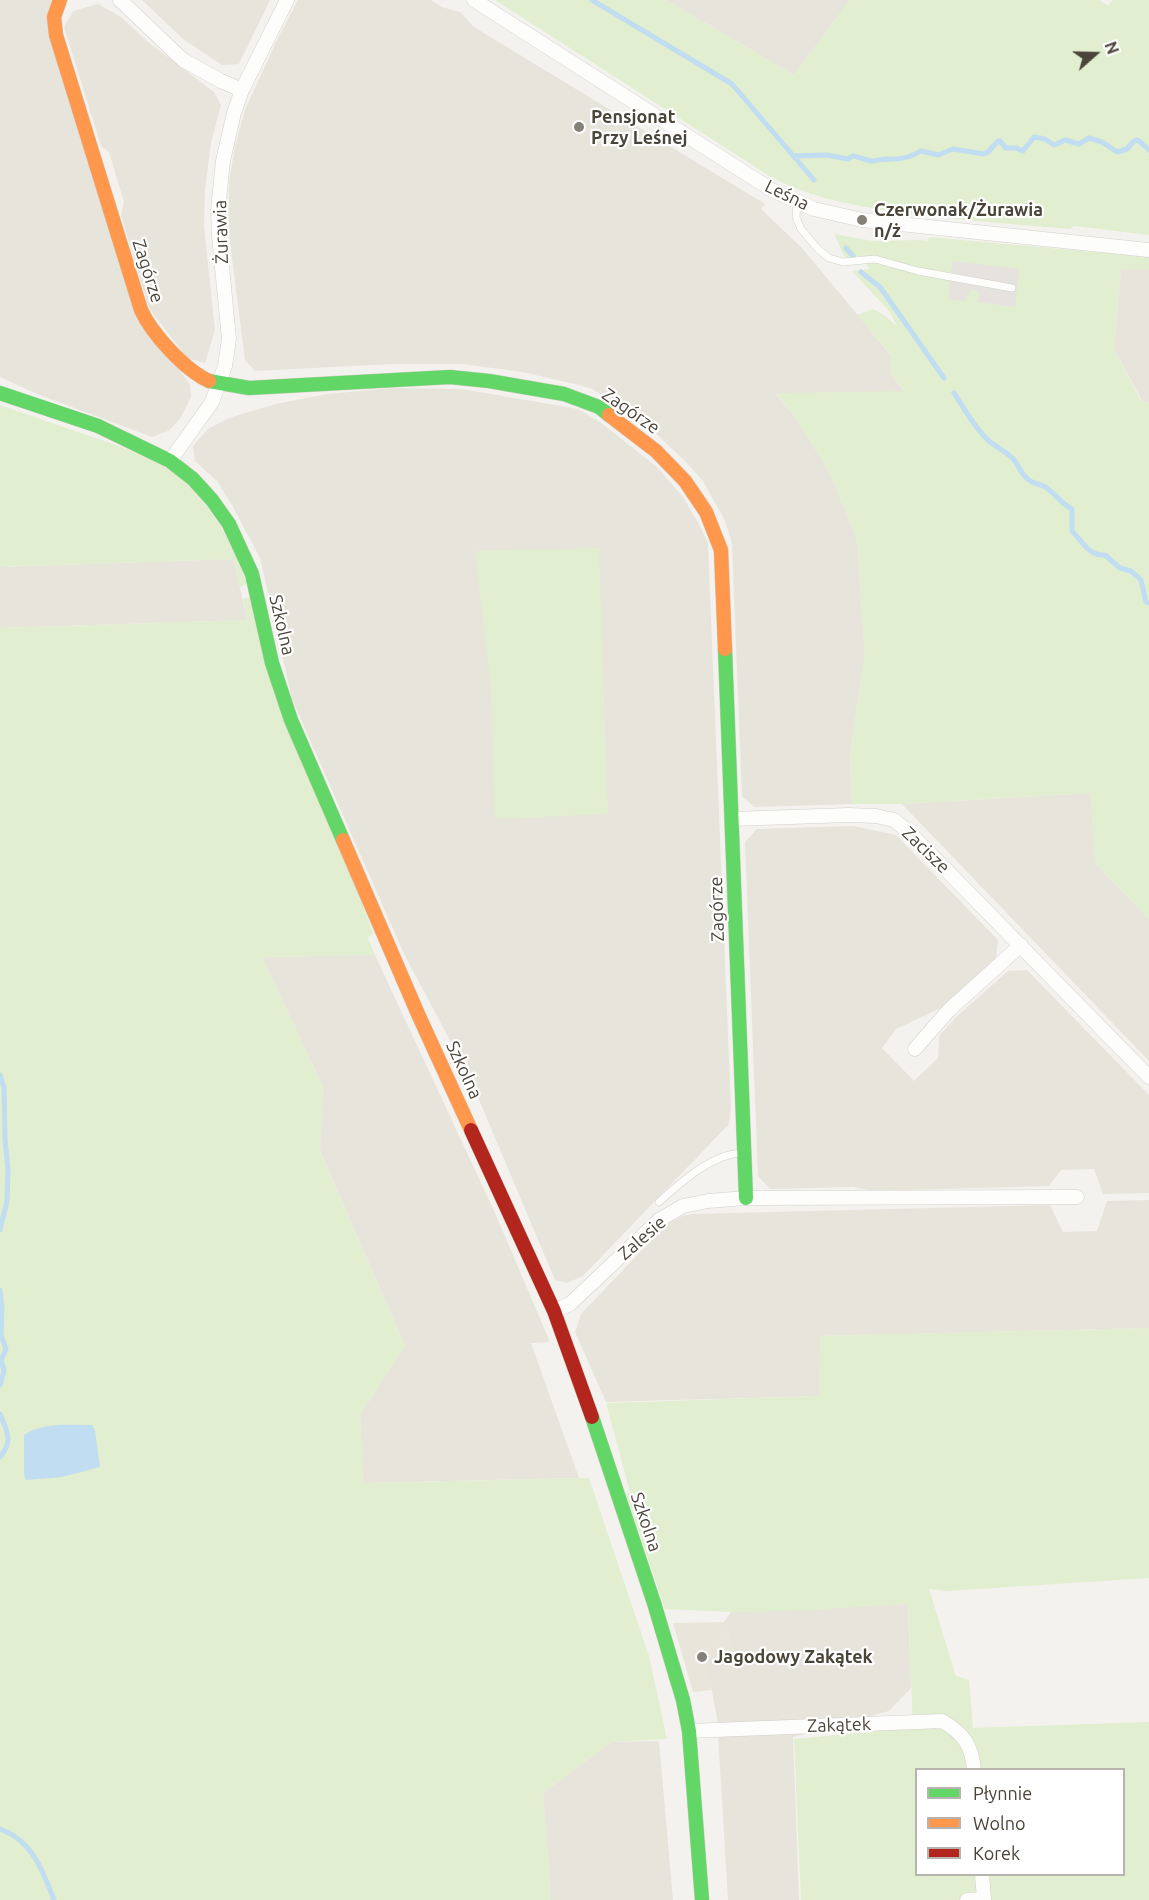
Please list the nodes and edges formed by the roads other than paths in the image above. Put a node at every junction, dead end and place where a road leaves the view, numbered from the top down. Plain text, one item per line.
1 (60, 0) edge
2 (120, 0) edge
3 (287, 0) edge
4 (474, 0) edge
5 (242, 90) junction
6 (797, 202) junction
7 (1149, 250) edge
8 (1012, 288) dead end
9 (218, 385) junction
10 (0, 393) edge
11 (170, 461) junction
12 (732, 819) junction
13 (1022, 945) junction
14 (915, 1049) dead end
15 (1149, 1077) edge
16 (745, 1153) junction
17 (1077, 1197) dead end
18 (746, 1198) junction
19 (659, 1202) dead end
20 (554, 1311) junction
21 (688, 1731) junction
22 (974, 1768) edge
23 (982, 1876) edge
24 (984, 1899) edge
25 (702, 1900) edge
26 (967, 1900) edge

1 - 9 street, Zagórze
2 - 5 street
3 - 5 street, Żurawia
4 - 6 street, Leśna
5 - 9 street, Żurawia
6 - 7 street, Leśna
6 - 8 lane
9 - 11 street, Żurawia
9 - 12 street, Zagórze
10 - 11 street, Szkolna
11 - 20 street, Szkolna
12 - 13 street, Zacisze
12 - 16 street, Zagórze
13 - 14 street
13 - 15 street, Zacisze
16 - 18 street, Zagórze
16 - 19 lane
17 - 18 street
18 - 20 street, Zalesie
20 - 21 street, Szkolna
21 - 22 street, Zakątek
21 - 25 street, Szkolna
23 - 24 street
24 - 26 street

